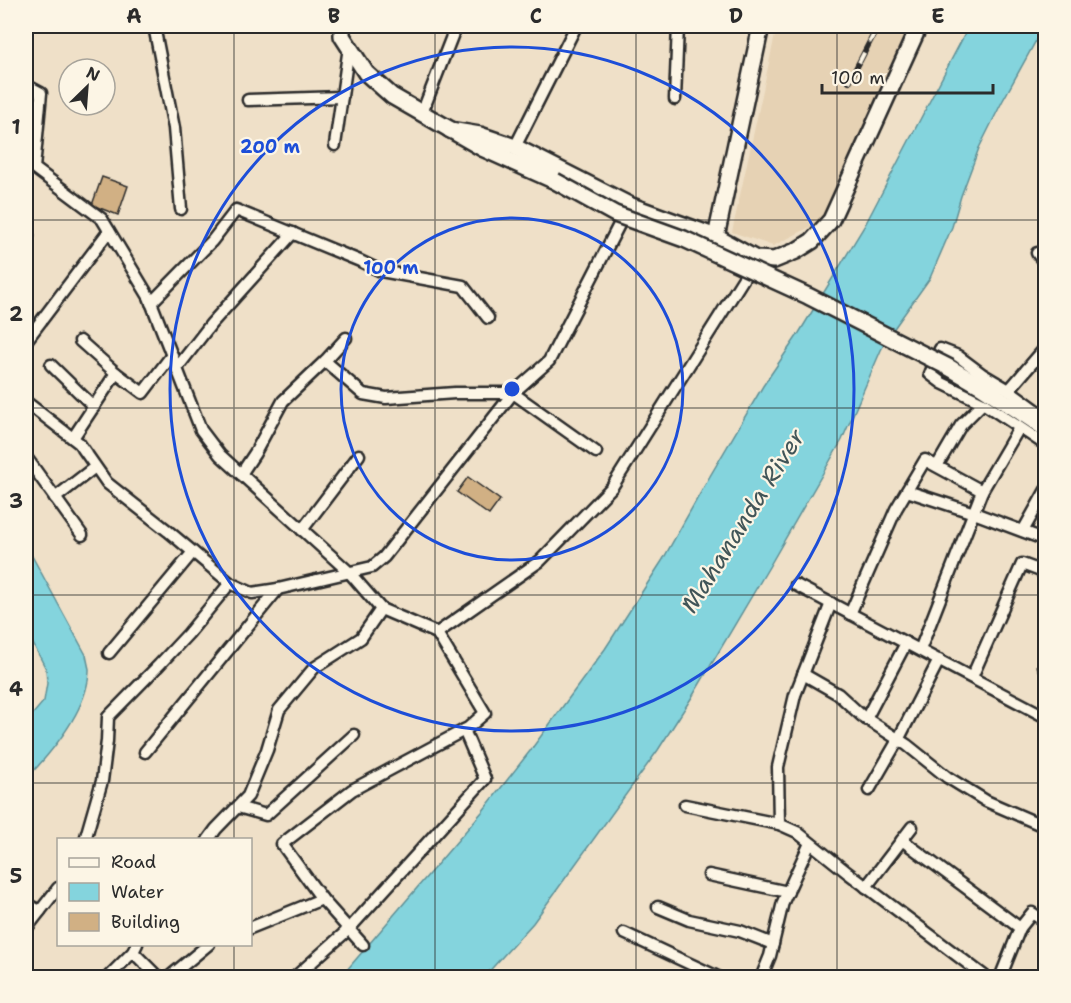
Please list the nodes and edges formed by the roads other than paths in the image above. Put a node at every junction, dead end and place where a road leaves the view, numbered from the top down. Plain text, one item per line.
1 (154, 26) edge
2 (342, 26) edge
3 (456, 26) edge
4 (576, 26) edge
5 (678, 26) edge
6 (761, 26) edge
7 (919, 26) edge
8 (349, 47) junction
9 (26, 85) edge
10 (342, 97) junction
11 (675, 99) dead end
12 (248, 100) dead end
13 (422, 113) junction
14 (450, 130) junction
15 (335, 145) dead end
16 (515, 147) junction
17 (629, 205) junction
18 (181, 209) dead end
19 (109, 231) junction
20 (293, 233) junction
21 (716, 237) junction
22 (1037, 253) dead end
23 (756, 259) junction
24 (1046, 265) edge
25 (151, 303) junction
26 (488, 318) dead end
27 (346, 338) dead end
28 (80, 340) dead end
29 (26, 341) edge
30 (1046, 346) edge
31 (172, 355) junction
32 (325, 361) junction
33 (51, 365) dead end
34 (177, 368) junction
35 (116, 373) junction
36 (1009, 390) junction
37 (513, 393) junction
38 (26, 402) edge
39 (983, 403) junction
40 (94, 407) junction
41 (1046, 417) edge
42 (1019, 428) junction
43 (1046, 429) edge
44 (73, 438) junction
45 (1046, 445) edge
46 (596, 452) dead end
47 (359, 455) dead end
48 (26, 457) edge
49 (95, 466) junction
50 (937, 466) junction
51 (241, 474) junction
52 (1046, 490) edge
53 (907, 491) junction
54 (982, 491) junction
55 (55, 498) junction
56 (974, 513) junction
57 (302, 530) junction
58 (1023, 531) junction
59 (82, 535) dead end
60 (1046, 540) edge
61 (193, 552) junction
62 (349, 572) junction
63 (1046, 573) edge
64 (230, 583) junction
65 (796, 585) dead end
66 (278, 589) junction
67 (831, 603) junction
68 (381, 609) junction
69 (850, 614) junction
70 (437, 633) junction
71 (906, 643) junction
72 (920, 650) junction
73 (109, 653) dead end
74 (939, 660) junction
75 (803, 674) junction
76 (972, 677) junction
77 (1046, 717) edge
78 (866, 719) junction
79 (464, 730) junction
80 (354, 735) dead end
81 (898, 740) junction
82 (145, 752) dead end
83 (869, 790) dead end
84 (685, 805) dead end
85 (238, 807) junction
86 (778, 824) junction
87 (912, 827) dead end
88 (1046, 827) edge
89 (86, 838) edge
90 (209, 838) edge
91 (902, 840) junction
92 (810, 843) junction
93 (709, 875) dead end
94 (866, 887) junction
95 (57, 889) edge
96 (788, 892) junction
97 (322, 898) junction
98 (26, 904) edge
99 (658, 908) dead end
100 (40, 911) junction
101 (1046, 919) edge
102 (252, 927) edge
103 (349, 928) junction
104 (1020, 928) junction
105 (26, 929) edge
106 (624, 933) dead end
107 (773, 944) junction
108 (363, 945) dead end
109 (207, 946) edge
110 (135, 949) edge
111 (720, 977) edge
112 (106, 978) edge
113 (159, 978) edge
114 (168, 978) edge
115 (294, 978) edge
116 (761, 978) edge
117 (987, 978) edge
118 (1000, 978) edge

1 - 18 street
2 - 8 street
3 - 13 street
4 - 16 street
5 - 11 street
6 - 21 street
7 - 23 street
8 - 10 street
8 - 13 street
9 - 19 street
10 - 12 street
10 - 15 street
13 - 14 street
14 - 16 street
14 - 43 street, bridge
16 - 17 street
17 - 21 street
17 - 37 street
19 - 25 street
19 - 29 street
20 - 25 street
20 - 26 street
20 - 34 street
21 - 23 street
22 - 24 street
23 - 70 street
25 - 31 street
27 - 32 street
28 - 35 street
30 - 36 street
31 - 34 street
31 - 35 street
32 - 37 street
32 - 51 street
33 - 40 street
34 - 51 street
35 - 40 street
36 - 39 street
36 - 41 street
37 - 46 street
37 - 62 street
38 - 44 street
39 - 42 street
39 - 50 street
40 - 44 street
42 - 45 street
42 - 54 street
44 - 49 street
47 - 57 street
48 - 55 street
49 - 55 street
49 - 61 street
50 - 53 street
50 - 54 street
51 - 57 street
52 - 58 street
53 - 56 street
53 - 69 street
54 - 56 street
55 - 59 street
56 - 58 street
56 - 72 street
57 - 62 street
58 - 60 street
61 - 64 street
61 - 73 street
62 - 66 street
62 - 68 street
63 - 76 street
64 - 66 street
64 - 89 street
65 - 67 street
66 - 82 street
67 - 69 street
67 - 75 street
68 - 70 street
68 - 85 street
69 - 71 street
70 - 79 street
71 - 72 street
71 - 78 street
72 - 74 street
74 - 76 street
74 - 81 street
75 - 78 street
75 - 86 street
76 - 77 street
78 - 81 street
79 - 97 street
79 - 103 street
80 - 85 street
81 - 83 street
81 - 88 street
84 - 86 street
85 - 90 street
86 - 92 street
87 - 91 street
91 - 94 street
91 - 104 street
92 - 94 street
92 - 96 street
93 - 96 street
94 - 117 street
95 - 100 street
96 - 107 street
97 - 102 street
97 - 103 street
98 - 100 street
99 - 107 street
100 - 105 street
101 - 104 street
103 - 108 street
103 - 115 street
104 - 118 street
106 - 111 street
107 - 116 street
109 - 114 street
110 - 112 street
110 - 113 street

